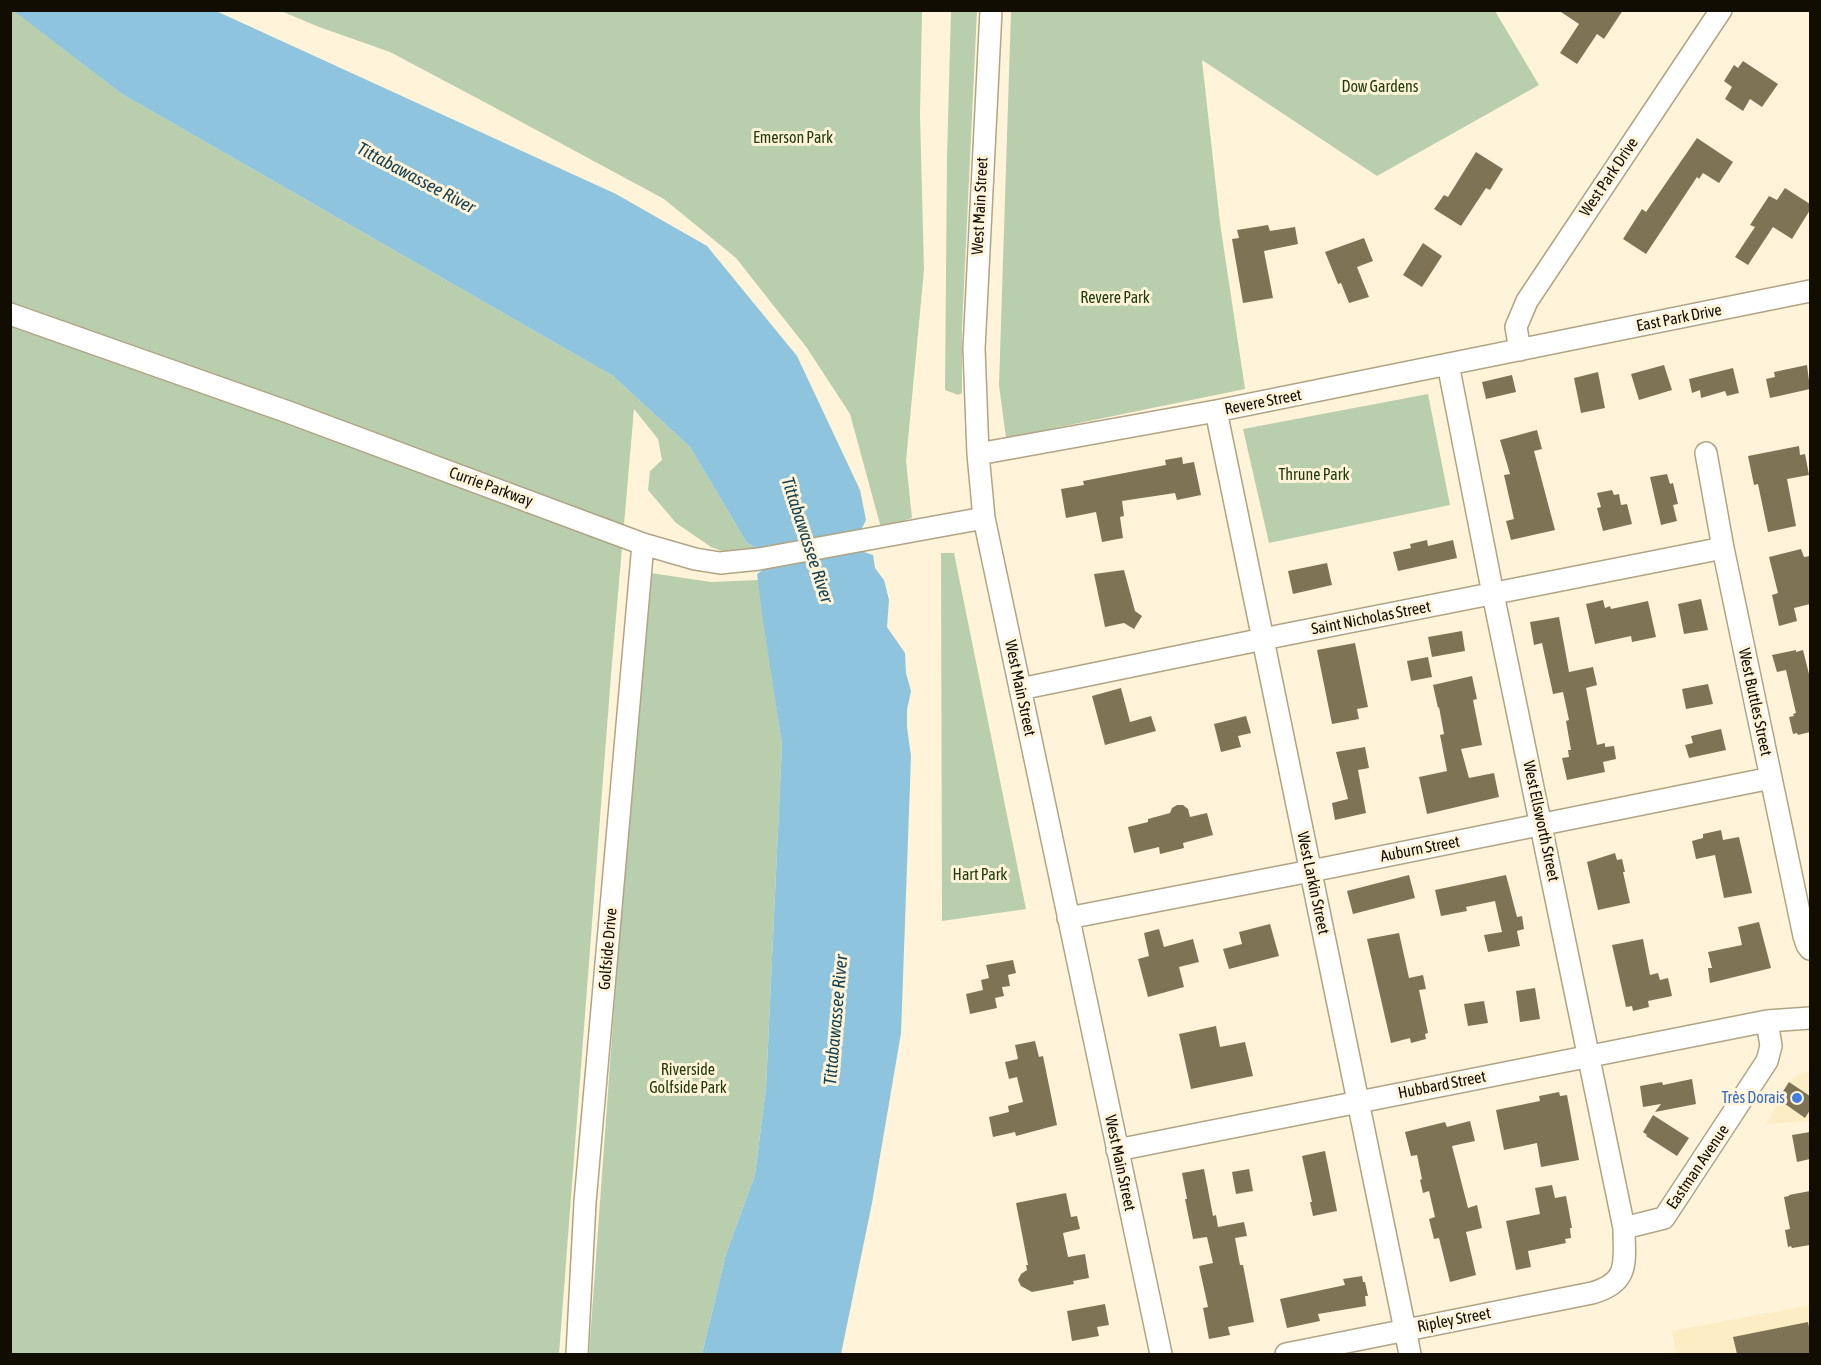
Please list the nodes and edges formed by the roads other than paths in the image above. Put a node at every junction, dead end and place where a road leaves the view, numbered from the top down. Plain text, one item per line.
1 (990, 10) edge
2 (1721, 10) edge
3 (1810, 291) edge
4 (10, 314) edge
5 (1547, 344) joint
6 (1521, 350) junction
7 (1448, 364) junction
8 (1216, 411) junction
9 (1706, 453) dead end
10 (978, 454) junction
11 (984, 518) junction
12 (643, 544) junction
13 (1723, 548) junction
14 (1493, 594) junction
15 (1263, 639) junction
16 (1020, 689) junction
17 (1771, 778) junction
18 (1542, 825) junction
19 (1311, 871) junction
20 (1068, 918) junction
21 (1810, 949) edge
22 (1810, 1018) edge
23 (1767, 1021) junction
24 (1589, 1056) junction
25 (1358, 1101) junction
26 (1118, 1150) junction
27 (1624, 1228) junction
28 (1619, 1279) joint
29 (1404, 1330) junction
30 (577, 1354) edge
31 (1161, 1354) edge
32 (1286, 1354) edge
33 (1410, 1354) edge

1 - 10 street, West Main Street
2 - 6 street, West Park Drive
3 - 5 street, East Park Drive
4 - 12 street, Currie Parkway
5 - 6 street, Revere Street
6 - 7 street, Revere Street
7 - 8 street, Revere Street
7 - 14 street, West Ellsworth Street
8 - 10 street, Revere Street
8 - 15 street, West Larkin Street
9 - 13 street, West Buttles Street
10 - 11 street, West Main Street
11 - 12 street, Currie Parkway
11 - 16 street, West Main Street
12 - 30 street, Golfside Drive
13 - 14 street, Saint Nicholas Street
13 - 17 street, West Buttles Street
14 - 15 street, Saint Nicholas Street
14 - 18 street, West Ellsworth Street
15 - 16 street, Saint Nicholas Street
15 - 19 street, West Larkin Street
16 - 20 street, West Main Street
17 - 18 street, Auburn Street
17 - 21 street, West Buttles Street
18 - 19 street, Auburn Street
18 - 24 street, West Ellsworth Street
19 - 20 street, Auburn Street
19 - 25 street, West Larkin Street
20 - 26 street, West Main Street
22 - 23 street
23 - 24 street, Hubbard Street
23 - 27 street, Eastman Avenue
24 - 25 street, Hubbard Street
24 - 27 street, West Ellsworth Street
25 - 26 street, Hubbard Street
25 - 29 street, West Larkin Street
26 - 31 street, West Main Street
27 - 28 street, West Ellsworth Street
28 - 29 street, Ripley Street
29 - 32 street, Ripley Street
29 - 33 street, West Larkin Street

